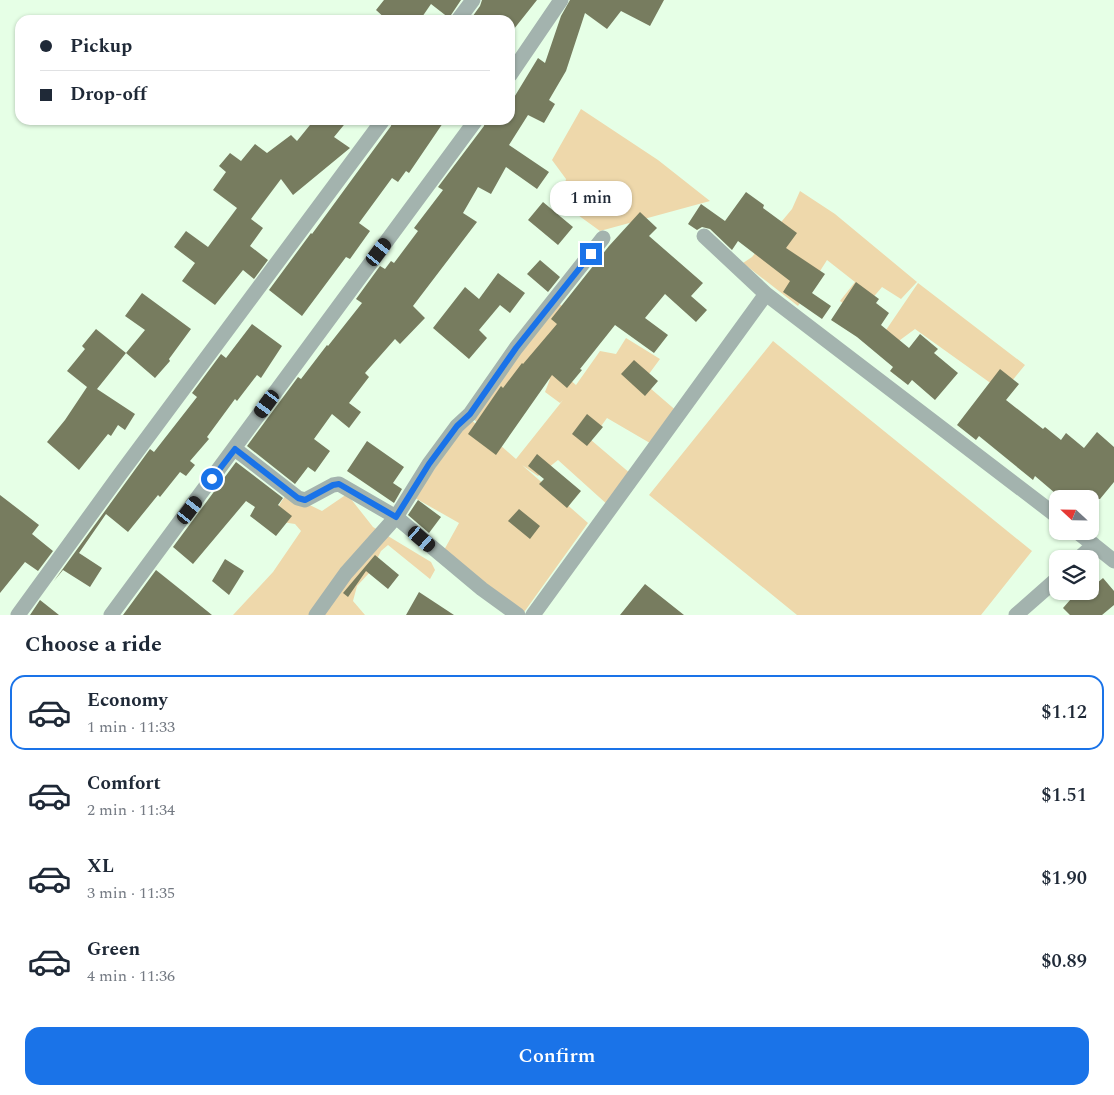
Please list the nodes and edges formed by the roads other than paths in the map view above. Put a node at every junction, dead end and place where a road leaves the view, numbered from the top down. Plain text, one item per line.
1 (473, 0) edge
2 (560, 0) edge
3 (462, 15) edge
4 (515, 68) edge
5 (379, 125) edge
6 (472, 125) edge
7 (704, 236) dead end
8 (603, 238) dead end
9 (766, 294) junction
10 (235, 449) junction
11 (1049, 510) edge
12 (396, 517) junction
13 (1088, 540) edge
14 (1094, 545) junction
15 (1088, 550) edge
16 (1114, 561) edge
17 (1049, 586) edge
18 (18, 615) edge
19 (111, 615) edge
20 (316, 615) edge
21 (518, 615) edge
22 (533, 615) edge
23 (1016, 615) edge

1 - 3 street
2 - 4 street
5 - 18 street
6 - 10 street
7 - 9 street
8 - 12 street
9 - 11 street
9 - 22 street
10 - 12 street
10 - 19 street
12 - 20 street
12 - 21 street
13 - 14 street
14 - 15 street
14 - 16 street
17 - 23 street

